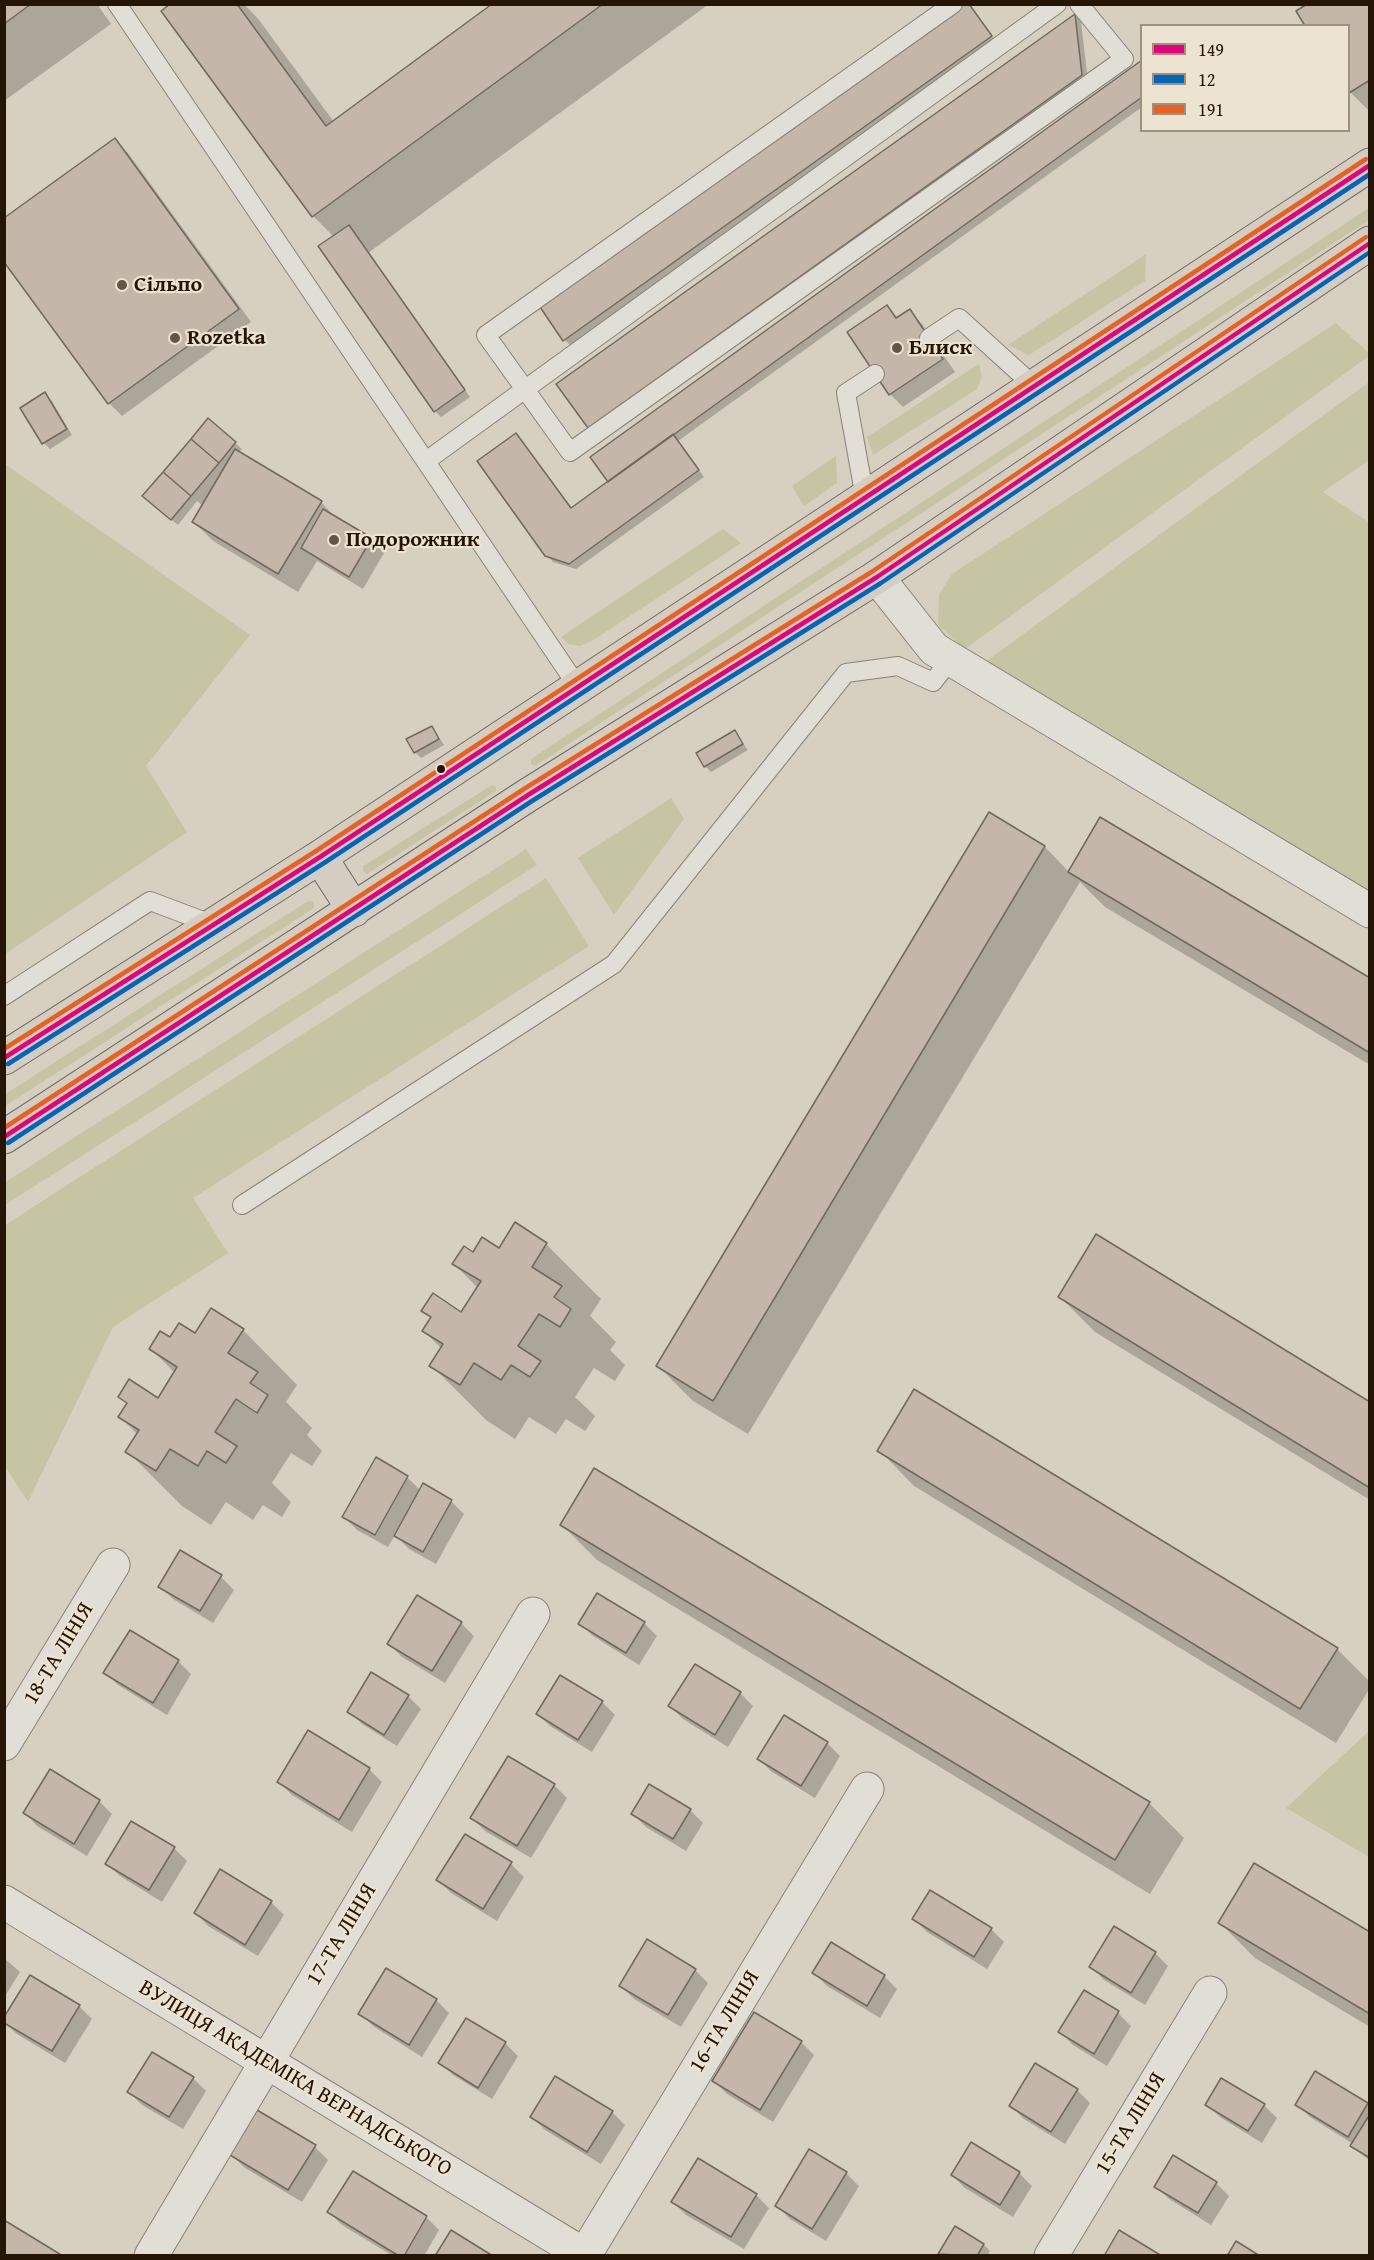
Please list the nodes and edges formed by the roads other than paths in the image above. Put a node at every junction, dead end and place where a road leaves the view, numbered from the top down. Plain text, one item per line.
1 (117, 4) edge
2 (953, 4) edge
3 (1058, 4) edge
4 (1080, 4) edge
5 (1370, 165) edge
6 (1370, 243) edge
7 (929, 338) dead end
8 (875, 374) dead end
9 (1034, 386) junction
10 (525, 390) junction
11 (426, 461) junction
12 (865, 498) junction
13 (877, 577) junction
14 (951, 659) junction
15 (578, 687) junction
16 (321, 857) junction
17 (354, 910) junction
18 (1370, 911) edge
19 (214, 925) junction
20 (4, 996) edge
21 (4, 1058) edge
22 (4, 1137) edge
23 (242, 1205) dead end
24 (113, 1564) dead end
25 (533, 1614) dead end
26 (4, 1744) edge
27 (867, 1789) dead end
28 (4, 1902) edge
29 (1210, 1993) dead end
30 (267, 2061) junction
31 (585, 2255) edge
32 (151, 2256) edge
33 (1051, 2256) edge

1 - 11 lane
2 - 10 lane
3 - 10 lane
4 - 10 lane
5 - 9 main road
6 - 13 main road
7 - 9 lane
8 - 12 lane
9 - 12 main road
10 - 11 lane
11 - 15 lane
12 - 15 main road
13 - 14 street
13 - 17 main road
14 - 18 street
14 - 23 lane
15 - 16 main road
16 - 17 main road
16 - 19 main road
17 - 22 main road
19 - 20 lane
19 - 21 main road
24 - 26 street, 18-ТА ЛІНІЯ
25 - 30 street, 17-ТА ЛІНІЯ
27 - 31 street, 16-ТА ЛІНІЯ
28 - 30 street, ВУЛИЦЯ АКАДЕМІКА ВЕРНАДСЬКОГО
29 - 33 street, 15-ТА ЛІНІЯ
30 - 31 street, ВУЛИЦЯ АКАДЕМІКА ВЕРНАДСЬКОГО
30 - 32 street, 17-ТА ЛІНІЯ

